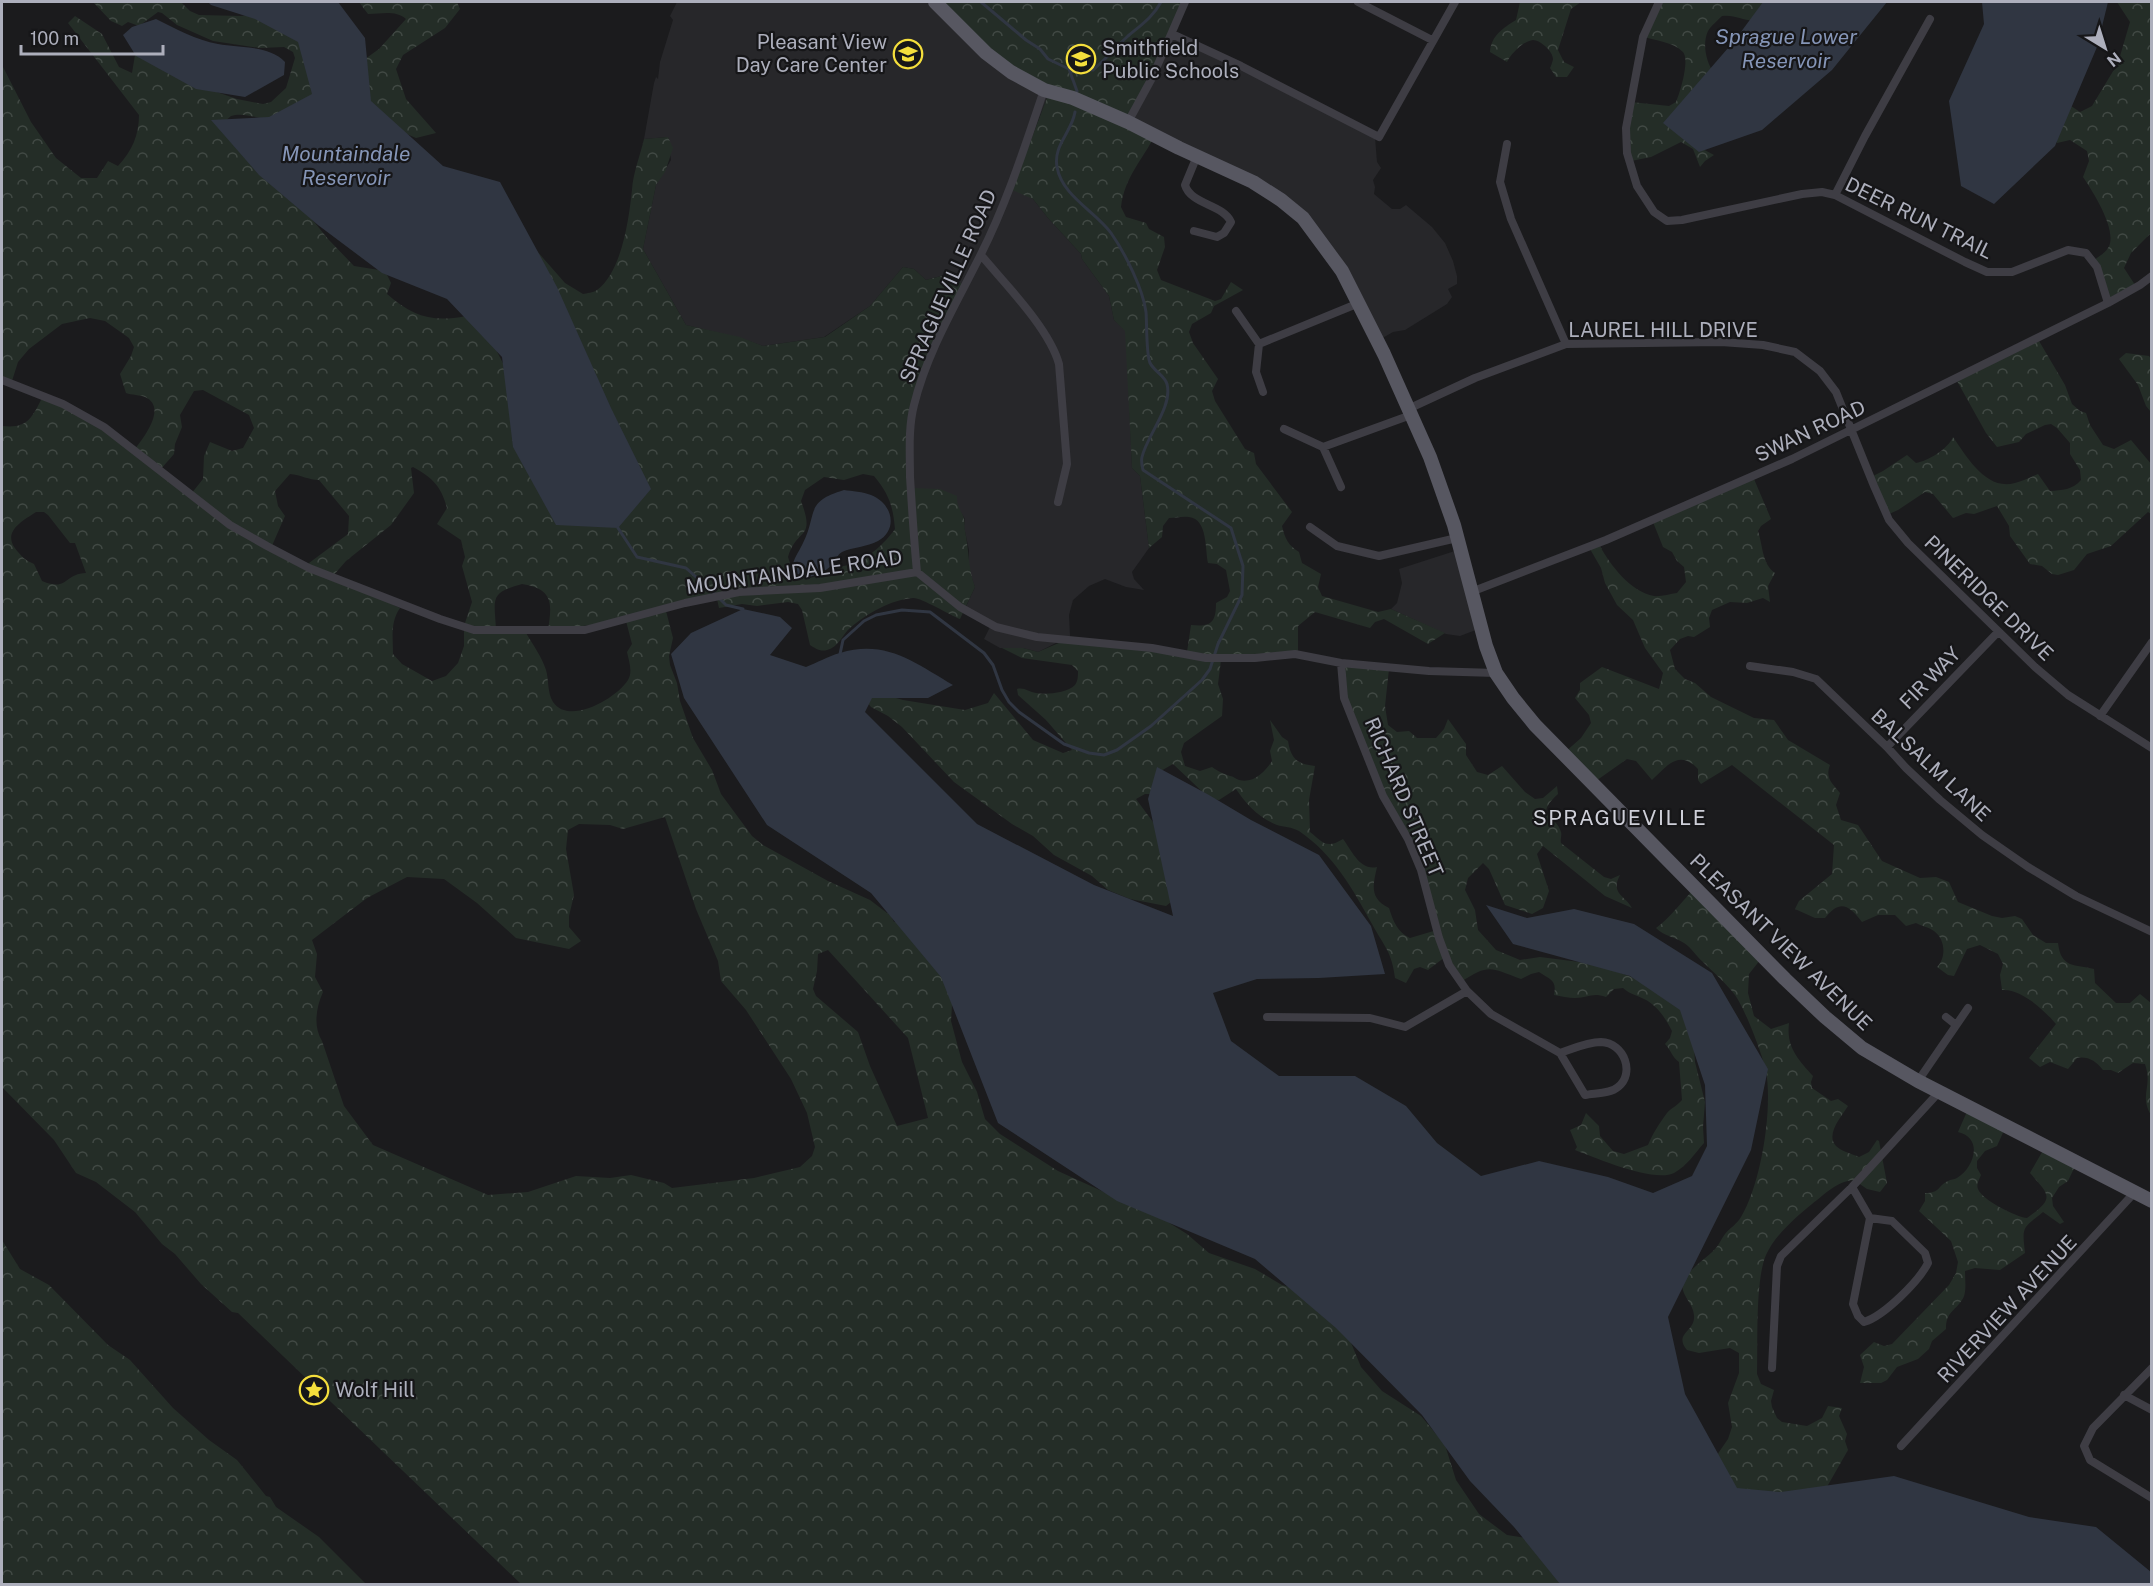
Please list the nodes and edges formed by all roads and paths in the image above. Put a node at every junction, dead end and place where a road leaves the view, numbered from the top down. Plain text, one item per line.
1 (935, 2) edge
2 (1185, 2) edge
3 (1358, 2) edge
4 (1455, 2) edge
5 (1659, 2) edge
6 (1930, 19) dead end
7 (1172, 34) junction
8 (1432, 40) junction
9 (1044, 90) junction
10 (1128, 122) junction
11 (1507, 144) dead end
12 (1197, 156) junction
13 (1835, 195) junction
14 (1194, 231) dead end
15 (981, 255) junction
16 (2151, 276) edge
17 (1359, 303) junction
18 (2108, 303) junction
19 (1236, 311) dead end
20 (1259, 344) junction
21 (1566, 344) junction
22 (2, 380) edge
23 (1263, 392) dead end
24 (1410, 412) junction
25 (1284, 429) dead end
26 (1851, 431) junction
27 (1323, 447) junction
28 (1341, 487) dead end
29 (1058, 502) dead end
30 (1310, 527) dead end
31 (1457, 538) junction
32 (917, 573) junction
33 (1471, 592) junction
34 (1998, 632) junction
35 (2151, 642) edge
36 (1341, 663) junction
37 (1750, 666) dead end
38 (1496, 672) junction
39 (2100, 716) junction
40 (1887, 747) junction
41 (2151, 748) edge
42 (2151, 932) edge
43 (1467, 991) junction
44 (1968, 1008) dead end
45 (1267, 1017) dead end
46 (1946, 1017) dead end
47 (1956, 1025) junction
48 (1560, 1053) junction
49 (1918, 1081) junction
50 (1940, 1091) junction
51 (1852, 1187) junction
52 (2135, 1192) junction
53 (2151, 1201) edge
54 (1870, 1218) junction
55 (1772, 1368) dead end
56 (2151, 1368) edge
57 (2124, 1395) junction
58 (2151, 1410) edge
59 (1901, 1446) dead end
60 (2151, 1498) edge

1 - 9 main road, PLEASANT VIEW AVENUE
2 - 7 street
3 - 8 street
4 - 8 street
5 - 13 street, DEER RUN TRAIL
6 - 13 street
7 - 8 street
7 - 10 street
9 - 10 main road, PLEASANT VIEW AVENUE
9 - 15 street, SPRAGUEVILLE ROAD
10 - 12 main road, PLEASANT VIEW AVENUE
11 - 21 street
12 - 14 street
12 - 17 main road, PLEASANT VIEW AVENUE
13 - 18 street, DEER RUN TRAIL
15 - 29 street
15 - 32 street, SPRAGUEVILLE ROAD
16 - 18 street, SWAN ROAD
17 - 20 street
17 - 24 main road, PLEASANT VIEW AVENUE
18 - 26 street, SWAN ROAD
19 - 20 street
20 - 23 street
21 - 24 street, LAUREL HILL DRIVE
21 - 26 street, LAUREL HILL DRIVE
22 - 32 street, MOUNTAINDALE ROAD
24 - 27 street, LAUREL HILL DRIVE
24 - 31 main road, PLEASANT VIEW AVENUE
25 - 27 street
26 - 33 street, SWAN ROAD
26 - 34 street, PINERIDGE DRIVE
27 - 28 street
30 - 31 street
31 - 33 main road, PLEASANT VIEW AVENUE
32 - 36 street, MOUNTAINDALE ROAD
33 - 38 main road, PLEASANT VIEW AVENUE
34 - 39 street, PINERIDGE DRIVE
34 - 40 street, FIR WAY
35 - 39 street
36 - 38 street, MOUNTAINDALE ROAD
36 - 43 street, RICHARD STREET
37 - 40 street, BALSALM LANE
38 - 49 main road, PLEASANT VIEW AVENUE
39 - 41 street, PINERIDGE DRIVE
40 - 42 street, BALSALM LANE
43 - 45 street
43 - 48 street, RICHARD STREET
44 - 47 street
46 - 47 street
47 - 49 street
48 - 48 street, RICHARD STREET
49 - 50 main road, PLEASANT VIEW AVENUE
50 - 51 street
50 - 52 main road, PLEASANT VIEW AVENUE
51 - 54 street
51 - 55 street
52 - 53 main road, PLEASANT VIEW AVENUE
52 - 59 street, RIVERVIEW AVENUE
54 - 54 street
56 - 57 street
57 - 58 street
57 - 60 street

